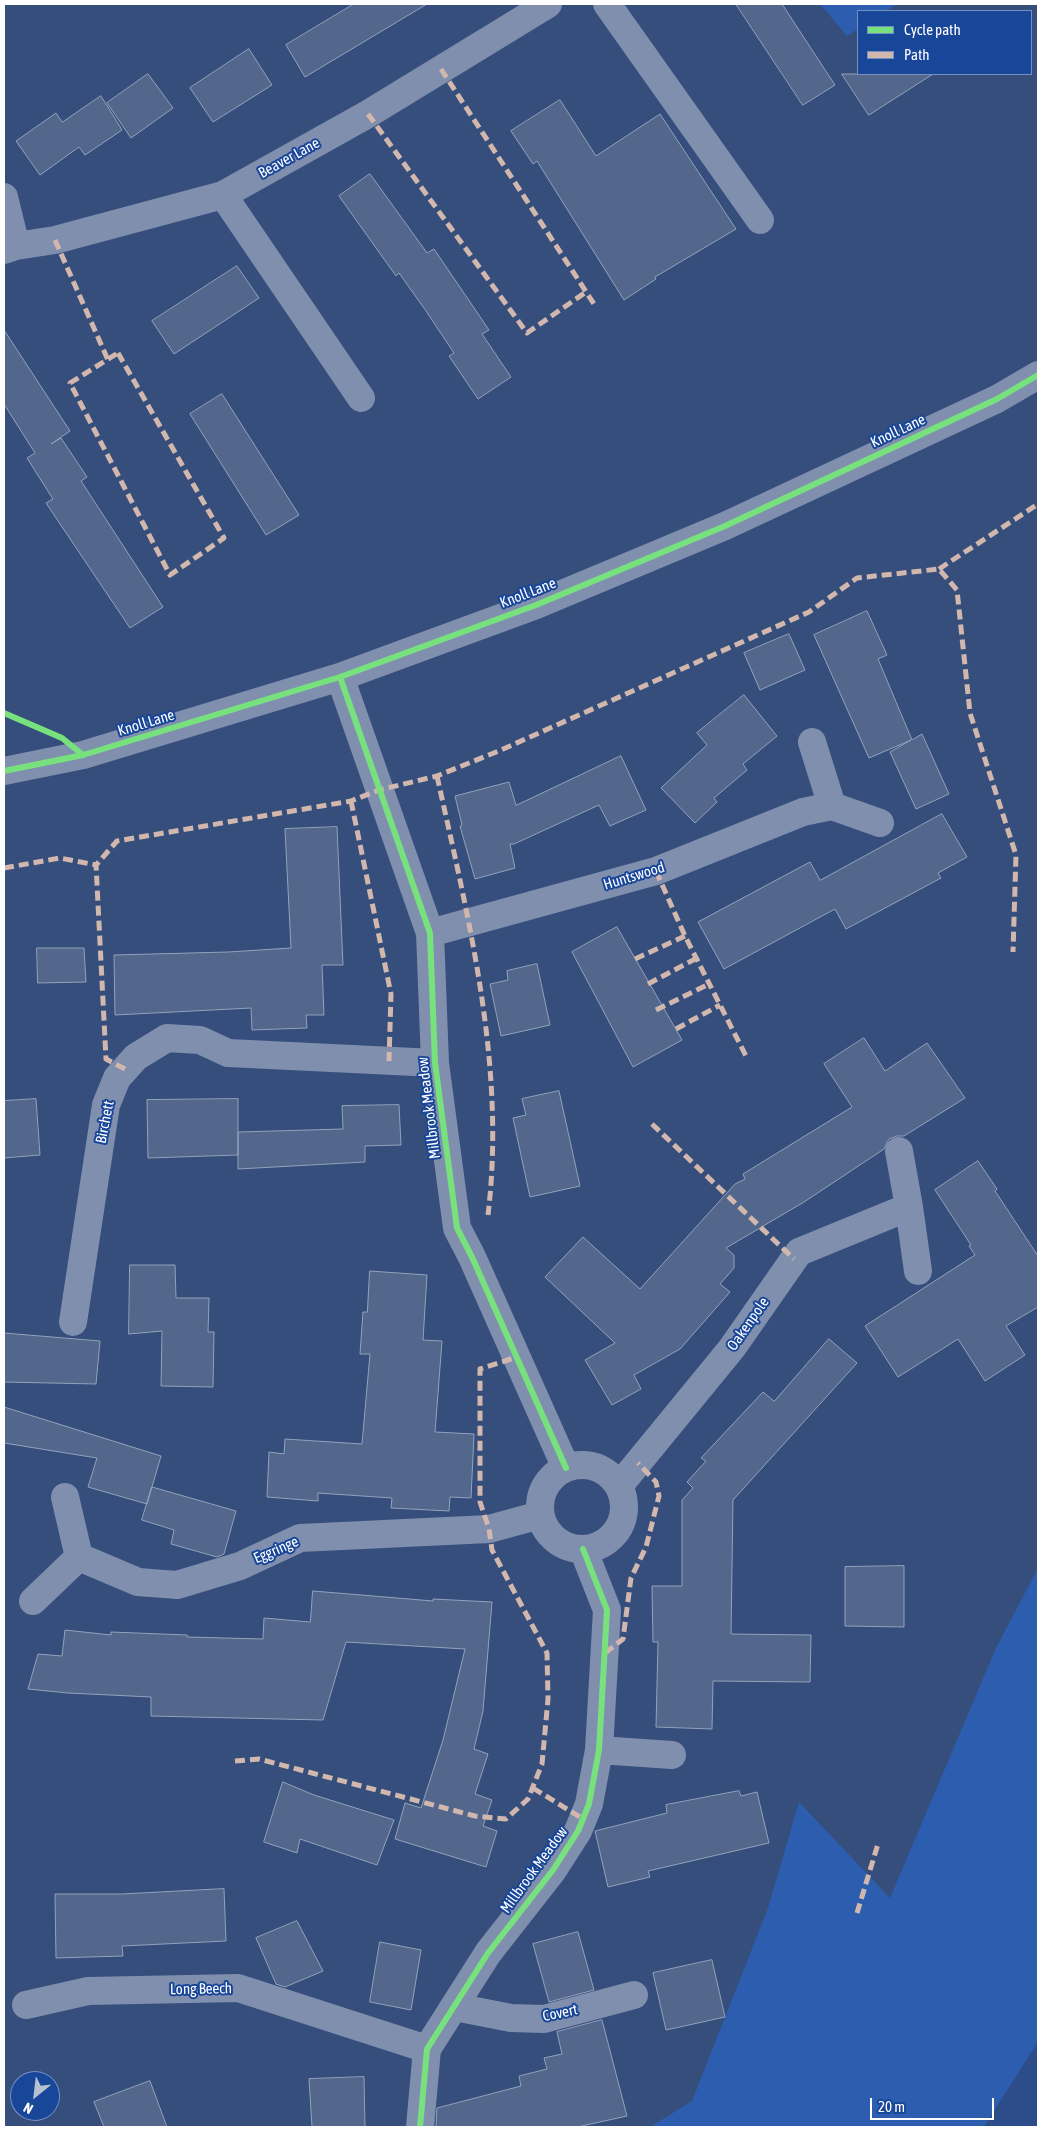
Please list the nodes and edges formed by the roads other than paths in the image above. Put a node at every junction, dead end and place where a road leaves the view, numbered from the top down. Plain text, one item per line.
1 (548, 4) edge
2 (607, 4) edge
3 (223, 195) junction
4 (4, 197) edge
5 (760, 220) dead end
6 (10, 248) edge
7 (1038, 375) edge
8 (361, 398) dead end
9 (340, 677) junction
10 (812, 742) dead end
11 (4, 771) edge
12 (832, 806) junction
13 (880, 824) dead end
14 (430, 933) junction
15 (435, 1063) junction
16 (899, 1151) dead end
17 (909, 1207) junction
18 (918, 1271) dead end
19 (73, 1322) dead end
20 (566, 1468) junction
21 (619, 1486) junction
22 (65, 1497) dead end
23 (540, 1515) junction
24 (583, 1549) junction
25 (79, 1557) junction
26 (33, 1601) dead end
27 (598, 1750) junction
28 (672, 1755) dead end
29 (634, 1995) dead end
30 (26, 2005) dead end
31 (455, 2007) junction
32 (427, 2048) junction
33 (420, 2127) edge

1 - 3 street, Beaver Lane
2 - 5 street
3 - 6 street, Beaver Lane
3 - 8 street
4 - 6 street
7 - 9 street, Knoll Lane
9 - 11 street, Knoll Lane
9 - 14 street, Millbrook Meadow
10 - 12 street
12 - 13 street
12 - 14 street, Huntswood
14 - 15 street, Millbrook Meadow
15 - 19 street, Birchett
15 - 20 street, Millbrook Meadow
16 - 17 street
17 - 18 street
17 - 21 street, Oakenpole
20 - 21 street
20 - 23 street
21 - 24 street
22 - 25 street
23 - 24 street
23 - 25 street, Eggringe
24 - 27 street, Millbrook Meadow
25 - 26 street
27 - 28 street
27 - 31 street, Millbrook Meadow
29 - 31 street, Covert
30 - 32 street, Long Beech
31 - 32 street, Millbrook Meadow
32 - 33 street, Millbrook Meadow

